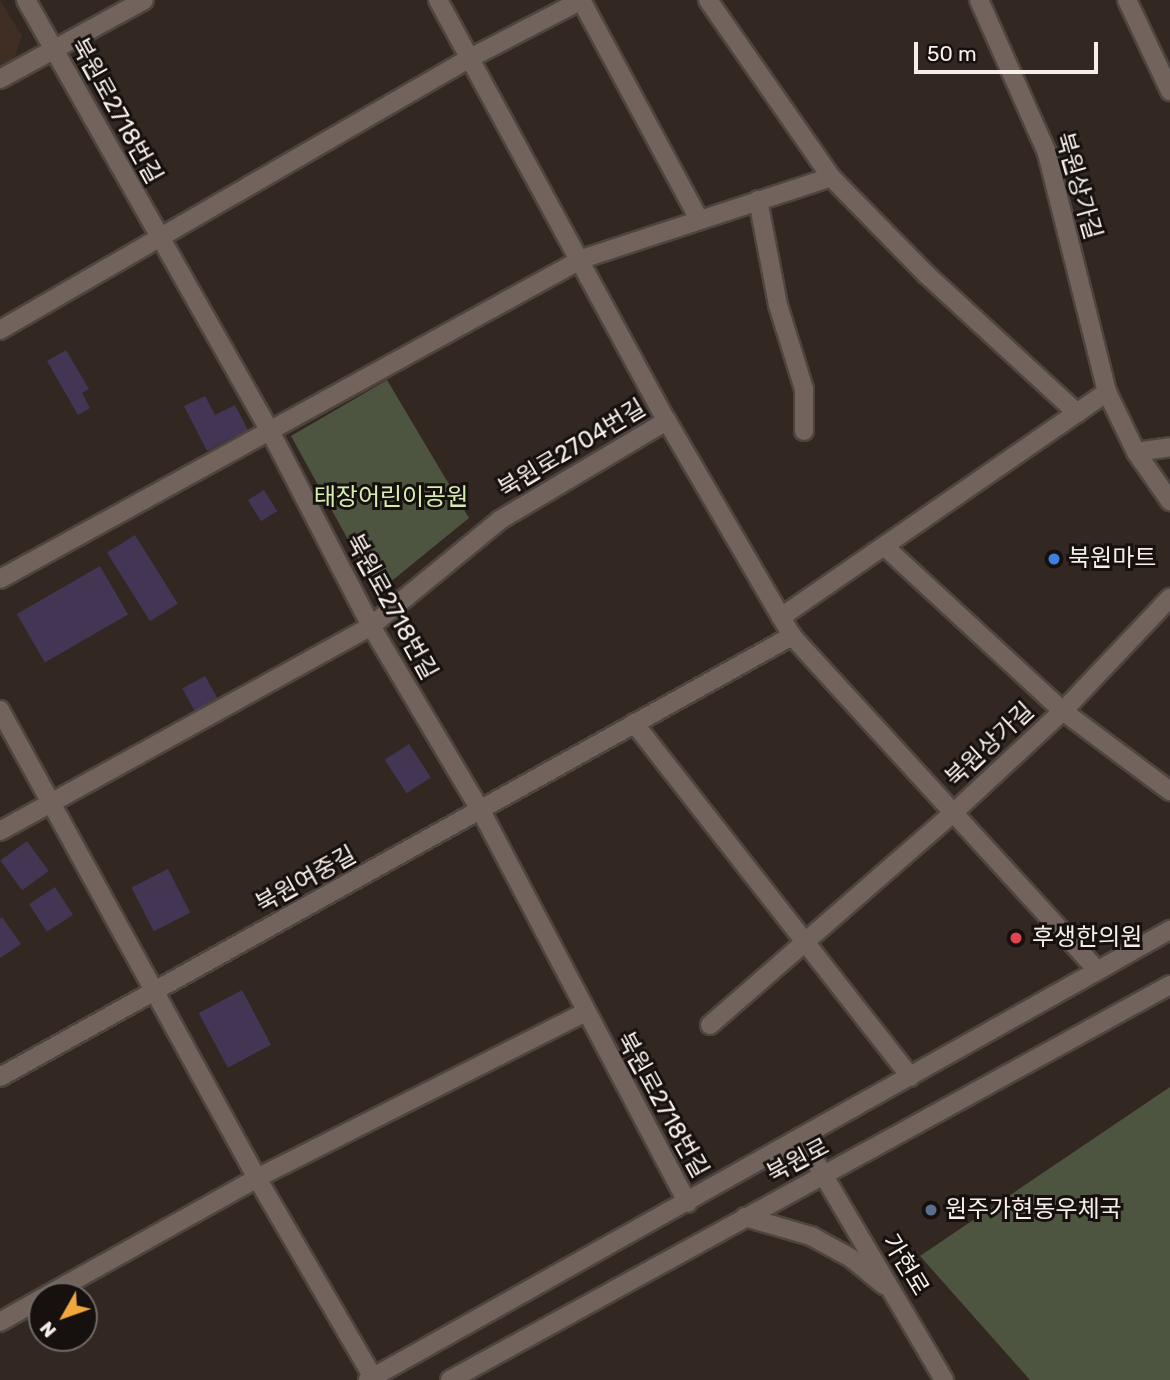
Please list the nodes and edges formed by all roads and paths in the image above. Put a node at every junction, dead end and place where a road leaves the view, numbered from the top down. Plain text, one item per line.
1 (26, 0) edge
2 (144, 0) edge
3 (438, 0) edge
4 (581, 0) edge
5 (708, 0) edge
6 (979, 0) edge
7 (1128, 0) edge
8 (54, 50) junction
9 (470, 58) junction
10 (0, 79) edge
11 (1170, 90) edge
12 (831, 177) junction
13 (758, 200) junction
14 (699, 219) junction
15 (160, 239) junction
16 (582, 259) junction
17 (0, 330) edge
18 (1107, 392) junction
19 (1077, 413) junction
20 (667, 421) junction
21 (804, 431) dead end
22 (271, 433) junction
23 (1170, 447) edge
24 (1136, 452) junction
25 (1170, 500) edge
26 (884, 546) junction
27 (0, 579) edge
28 (1170, 598) edge
29 (780, 617) junction
30 (371, 626) junction
31 (792, 636) junction
32 (0, 710) edge
33 (1063, 711) junction
34 (634, 723) junction
35 (1170, 791) edge
36 (51, 803) junction
37 (481, 811) junction
38 (952, 814) junction
39 (0, 831) edge
40 (1170, 930) edge
41 (807, 943) junction
42 (1096, 969) junction
43 (1170, 985) edge
44 (155, 992) junction
45 (584, 1013) junction
46 (710, 1025) dead end
47 (0, 1077) edge
48 (911, 1077) junction
49 (801, 1137) junction
50 (823, 1175) junction
51 (257, 1178) junction
52 (688, 1203) junction
53 (745, 1217) junction
54 (71, 1282) edge
55 (894, 1293) junction
56 (28, 1306) edge
57 (0, 1322) edge
58 (372, 1379) edge
59 (450, 1380) edge
60 (944, 1380) edge

1 - 8 street, 북원로2718번길
2 - 8 street
3 - 9 street, 북원로2704번길
4 - 9 street
4 - 14 street
5 - 12 street
6 - 18 street, 북원상가길
7 - 11 street
8 - 10 street
8 - 15 street, 북원로2718번길
9 - 15 street
9 - 16 street, 북원로2704번길
12 - 13 street
12 - 19 street
13 - 14 street
13 - 21 street
14 - 16 street
15 - 17 street
15 - 22 street, 북원로2718번길
16 - 20 street, 북원로2704번길
16 - 22 street
18 - 19 street
18 - 24 street, 북원상가길
19 - 26 street
20 - 29 street, 북원로2704번길
20 - 30 street, 북원로2704번길
22 - 27 street
22 - 30 street, 북원로2718번길
23 - 24 street
24 - 25 street, 북원상가길
26 - 29 street
26 - 33 street, 북원상가길
28 - 33 street, 북원상가길
29 - 31 street, 북원로2704번길
30 - 36 street
30 - 37 street, 북원로2718번길
31 - 34 street
31 - 38 street, 북원로2704번길
32 - 36 street
33 - 35 street, 북원상가길
33 - 38 street, 북원상가길
34 - 37 street
34 - 41 street
36 - 39 street
36 - 44 street
37 - 44 street, 북원여중길
37 - 45 street, 북원로2718번길
38 - 41 street
38 - 42 street, 북원로2704번길
40 - 42 street, 북원로
41 - 46 street
41 - 48 street
42 - 48 street, 북원로
43 - 50 street, 북원로
44 - 47 street, 북원여중길
44 - 51 street
45 - 51 street
45 - 52 street, 북원로2718번길
48 - 49 street, 북원로
49 - 50 street, 가현로
49 - 52 street, 북원로
50 - 53 street, 북원로
50 - 55 street, 가현로
51 - 54 street
51 - 58 street
52 - 58 street, 북원로
53 - 55 street
53 - 59 street, 북원로
55 - 60 street, 가현로
56 - 57 street

